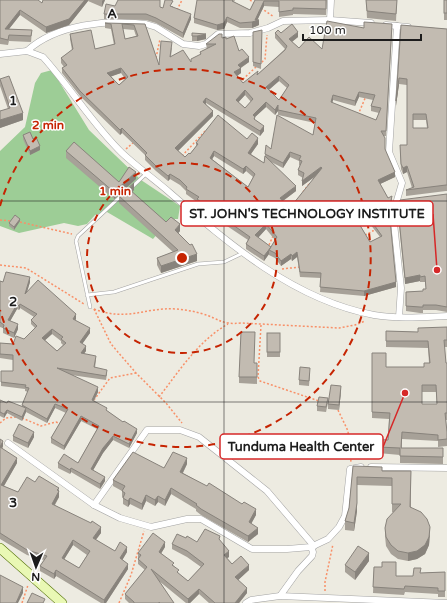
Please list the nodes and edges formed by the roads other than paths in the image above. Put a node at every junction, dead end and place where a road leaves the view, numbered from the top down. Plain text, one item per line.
1 (331, 0) edge
2 (330, 20) junction
3 (375, 24) edge
4 (382, 24) edge
5 (397, 26) junction
6 (418, 28) edge
7 (27, 51) junction
8 (0, 54) edge
9 (146, 173) junction
10 (129, 189) edge
11 (124, 194) edge
12 (404, 201) edge
13 (396, 202) junction
14 (243, 253) junction
15 (87, 295) junction
16 (90, 307) road end
17 (447, 316) edge
18 (399, 317) junction
19 (8, 443) dead end
20 (447, 468) edge
21 (94, 506) junction
22 (312, 547) junction
23 (0, 548) edge
24 (280, 596) junction
25 (62, 603) edge
26 (246, 603) edge
27 (447, 603) edge

1 - 2 street
2 - 3 street
2 - 7 street
4 - 5 street
5 - 6 street
5 - 13 street
7 - 8 street
7 - 9 street
9 - 10 lane
9 - 14 street
11 - 15 lane
12 - 13 street
13 - 18 street
14 - 15 lane
14 - 18 street
15 - 16 lane
17 - 18 street
19 - 21 street
20 - 22 street
21 - 22 street
21 - 22 street
22 - 24 street
23 - 25 street
24 - 26 street
24 - 27 street

